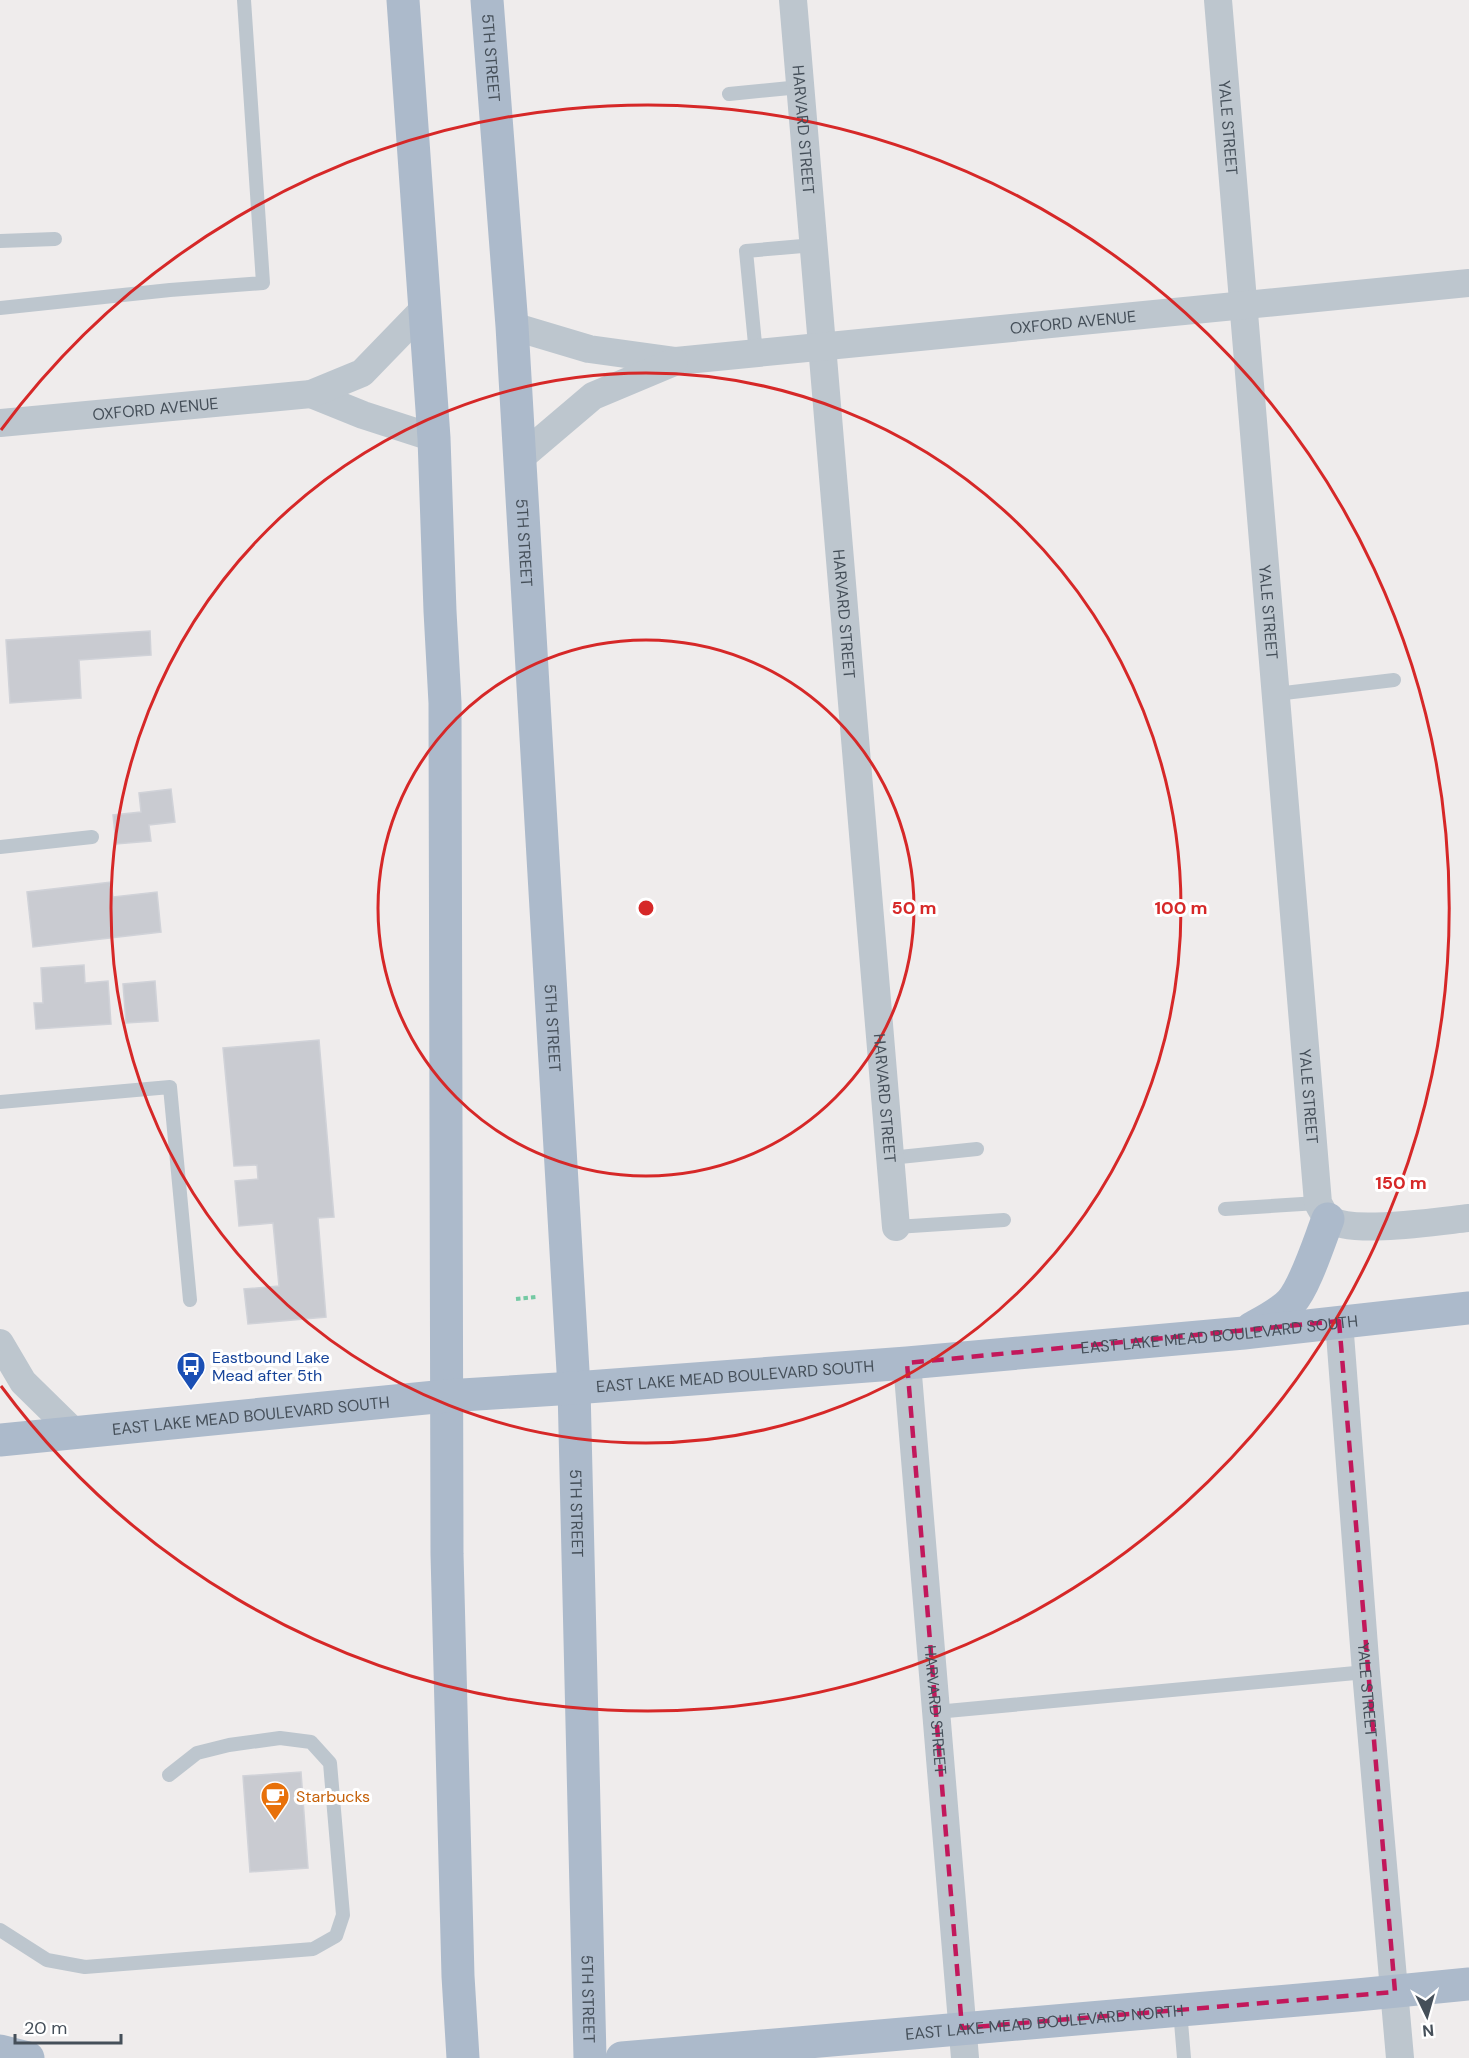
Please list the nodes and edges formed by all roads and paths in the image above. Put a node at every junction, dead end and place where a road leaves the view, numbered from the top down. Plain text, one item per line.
1 (244, 0) edge
2 (403, 0) edge
3 (487, 0) edge
4 (793, 0) edge
5 (1218, 0) edge
6 (800, 87) junction
7 (729, 94) dead end
8 (55, 239) dead end
9 (0, 241) edge
10 (814, 245) junction
11 (1469, 283) edge
12 (1243, 304) junction
13 (0, 308) edge
14 (424, 309) junction
15 (512, 326) junction
16 (823, 348) junction
17 (756, 354) junction
18 (676, 361) junction
19 (311, 394) junction
20 (0, 423) edge
21 (434, 438) junction
22 (520, 458) junction
23 (1394, 681) dead end
24 (1276, 694) junction
25 (92, 837) dead end
26 (0, 847) edge
27 (0, 1102) edge
28 (977, 1149) dead end
29 (890, 1158) junction
30 (1225, 1209) dead end
31 (1323, 1211) junction
32 (1469, 1218) edge
33 (1004, 1220) dead end
34 (896, 1227) joint
35 (190, 1300) dead end
36 (1469, 1308) edge
37 (1339, 1322) junction
38 (1244, 1333) junction
39 (0, 1343) edge
40 (907, 1363) junction
41 (574, 1388) junction
42 (446, 1396) junction
43 (75, 1433) junction
44 (0, 1440) edge
45 (1366, 1672) junction
46 (936, 1712) junction
47 (169, 1775) dead end
48 (0, 1930) edge
49 (1469, 1984) edge
50 (1395, 1992) junction
51 (1180, 2010) junction
52 (964, 2043) edge
53 (0, 2051) edge
54 (28, 2058) edge
55 (463, 2058) edge
56 (590, 2058) edge
57 (622, 2058) edge
58 (1184, 2058) edge
59 (1400, 2058) edge

1 - 13 lane
2 - 14 main road
3 - 15 main road, 5TH STREET
4 - 6 street, HARVARD STREET
5 - 12 street, YALE STREET
6 - 7 lane
6 - 10 street, HARVARD STREET
8 - 9 lane
10 - 16 street, HARVARD STREET
10 - 17 lane
11 - 12 street, OXFORD AVENUE
12 - 16 street, OXFORD AVENUE
12 - 24 street, YALE STREET
14 - 19 street, OXFORD AVENUE
14 - 21 main road
15 - 18 street, OXFORD AVENUE
15 - 22 main road, 5TH STREET
16 - 17 street, OXFORD AVENUE
16 - 29 street, HARVARD STREET
17 - 18 street, OXFORD AVENUE
18 - 22 street, OXFORD AVENUE
19 - 20 street, OXFORD AVENUE
19 - 21 street, OXFORD AVENUE
21 - 42 main road
22 - 41 main road, 5TH STREET
23 - 24 lane
24 - 31 street, YALE STREET
25 - 26 lane
27 - 35 lane
28 - 29 lane
29 - 34 street, HARVARD STREET
30 - 31 lane
31 - 32 street
31 - 38 main road
33 - 34 lane
36 - 37 main road, EAST LAKE MEAD BOULEVARD SOUTH
37 - 38 main road, EAST LAKE MEAD BOULEVARD SOUTH
37 - 45 street, YALE STREET
38 - 40 main road, EAST LAKE MEAD BOULEVARD SOUTH
39 - 43 street
40 - 41 main road, EAST LAKE MEAD BOULEVARD SOUTH
40 - 46 street, HARVARD STREET
41 - 42 main road, EAST LAKE MEAD BOULEVARD SOUTH
41 - 56 main road, 5TH STREET
42 - 43 main road, EAST LAKE MEAD BOULEVARD SOUTH
42 - 55 main road
43 - 44 main road, EAST LAKE MEAD BOULEVARD SOUTH
45 - 46 lane
45 - 50 street, YALE STREET
46 - 52 street, HARVARD STREET
47 - 48 lane
49 - 50 main road, EAST LAKE MEAD BOULEVARD NORTH
50 - 51 main road, EAST LAKE MEAD BOULEVARD NORTH
50 - 59 street, YALE STREET
51 - 52 main road, EAST LAKE MEAD BOULEVARD NORTH
51 - 58 lane
52 - 57 main road, EAST LAKE MEAD BOULEVARD NORTH
53 - 54 main road

